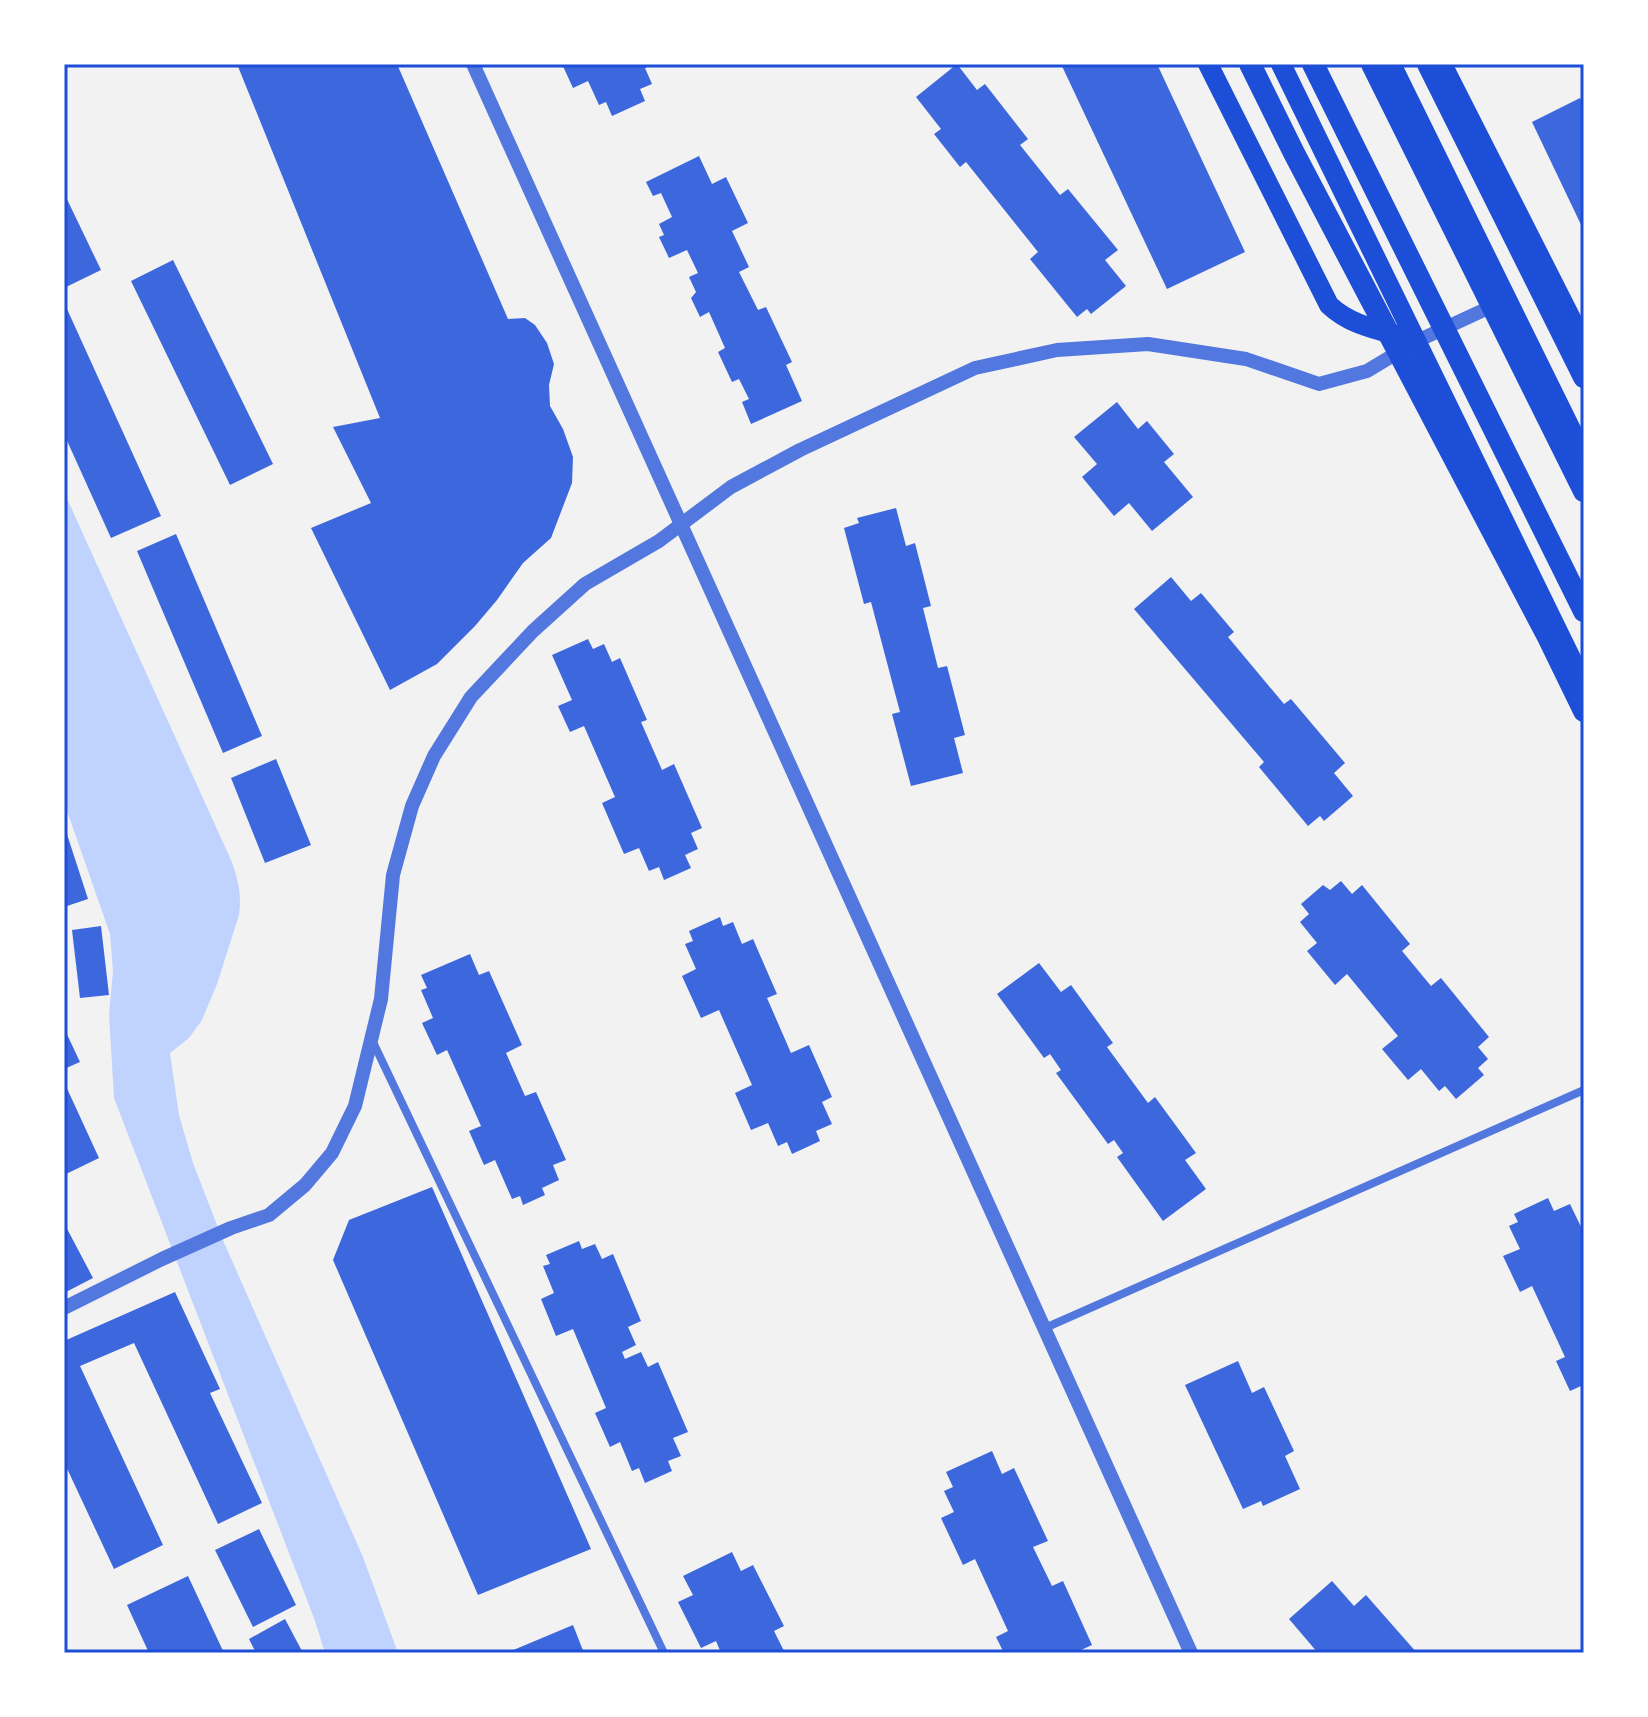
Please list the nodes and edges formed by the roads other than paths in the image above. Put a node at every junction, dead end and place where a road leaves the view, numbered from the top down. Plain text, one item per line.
1 (473, 64) edge
2 (1208, 64) edge
3 (1250, 64) edge
4 (1281, 64) edge
5 (1313, 64) edge
6 (1372, 64) edge
7 (1391, 64) edge
8 (1428, 64) edge
9 (1442, 64) edge
10 (1507, 300) junction
11 (1417, 341) junction
12 (1576, 344) edge
13 (1584, 377) edge
14 (1584, 456) edge
15 (1584, 491) edge
16 (680, 525) junction
17 (1584, 611) edge
18 (1584, 685) edge
19 (1584, 711) edge
20 (371, 1039) junction
21 (1584, 1090) edge
22 (64, 1308) edge
23 (1045, 1328) junction
24 (664, 1653) edge
25 (1191, 1653) edge

1 - 16 street
2 - 11 main road
3 - 19 highway
4 - 11 main road
5 - 17 highway
6 - 15 highway
7 - 10 main road
8 - 12 highway
9 - 12 main road
10 - 11 street
10 - 14 main road
11 - 16 street
11 - 18 main road
12 - 13 highway
16 - 20 street
16 - 23 street
20 - 22 street
20 - 24 street
21 - 23 street
23 - 25 street

